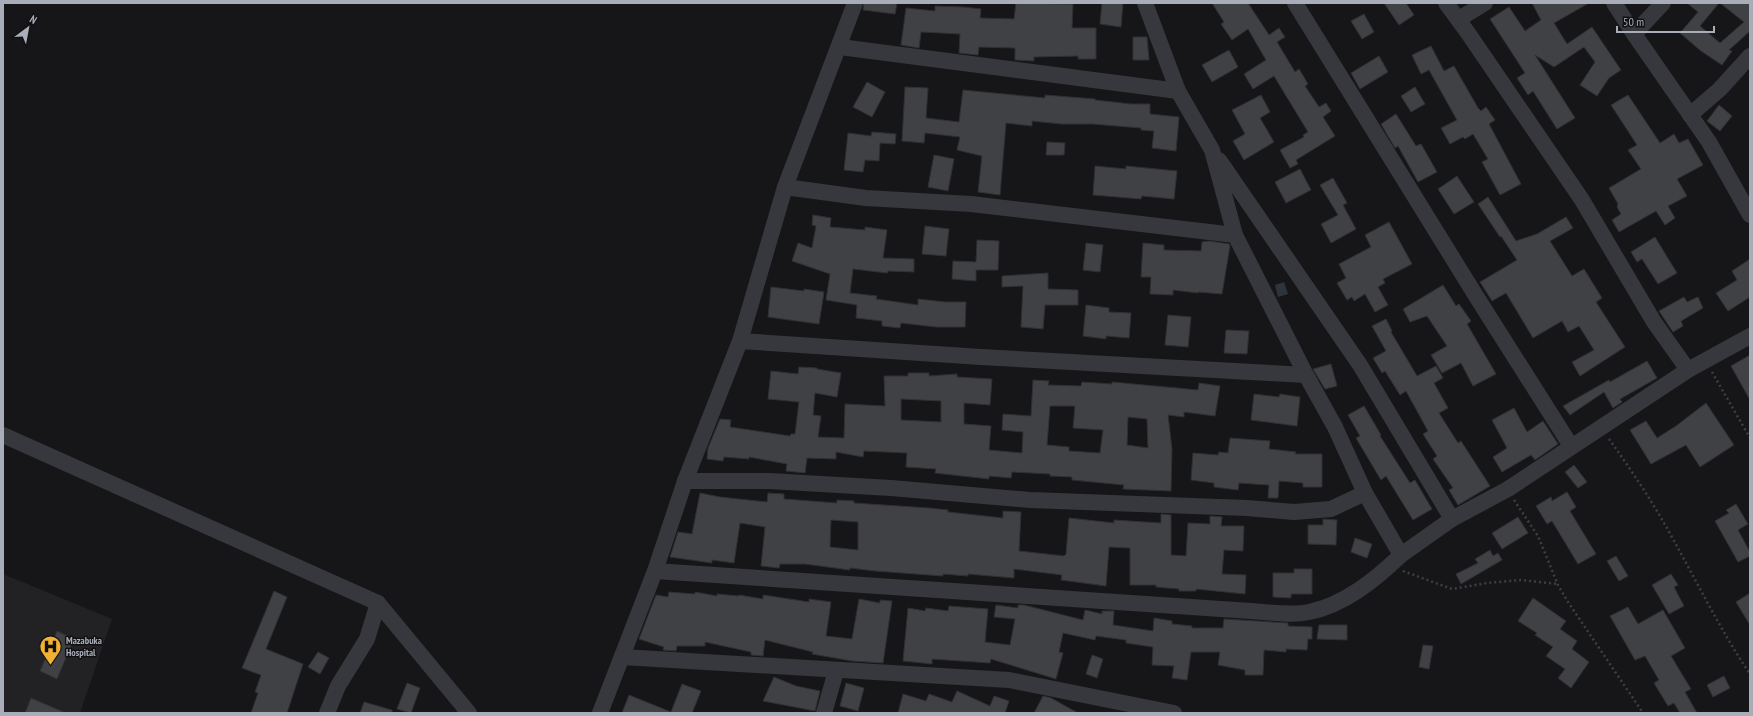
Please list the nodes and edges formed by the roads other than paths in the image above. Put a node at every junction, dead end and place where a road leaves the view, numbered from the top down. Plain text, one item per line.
1 (855, 3) edge
2 (1145, 3) edge
3 (1295, 3) edge
4 (1446, 3) edge
5 (1485, 3) edge
6 (1614, 3) edge
7 (1662, 3) edge
8 (1459, 19) junction
9 (1634, 34) junction
10 (840, 47) junction
11 (1750, 56) edge
12 (1178, 91) junction
13 (1690, 115) junction
14 (1212, 150) junction
15 (785, 187) junction
16 (1749, 210) edge
17 (1235, 235) junction
18 (1750, 336) edge
19 (740, 341) junction
20 (1688, 370) junction
21 (1306, 375) junction
22 (3, 435) edge
23 (1571, 446) junction
24 (685, 480) junction
25 (1364, 493) junction
26 (1452, 519) junction
27 (1401, 555) junction
28 (655, 571) junction
29 (378, 603) junction
30 (622, 657) junction
31 (836, 671) junction
32 (1122, 708) edge
33 (327, 713) edge
34 (469, 713) edge
35 (600, 713) edge
36 (824, 713) edge
37 (1174, 713) edge

1 - 10 street
2 - 12 street
3 - 23 street
4 - 8 street
5 - 8 street
6 - 9 street
7 - 9 street
8 - 20 street
9 - 13 street
10 - 12 street
10 - 15 street
11 - 13 street
12 - 14 street
13 - 16 street
14 - 17 street
14 - 26 street
15 - 17 street
15 - 19 street
17 - 21 street
18 - 20 street
19 - 21 street
19 - 24 street
20 - 23 street
21 - 25 street
22 - 29 street
23 - 26 street
24 - 25 street
24 - 28 street
25 - 27 street
26 - 27 street
27 - 28 street
28 - 30 street
29 - 33 street
29 - 34 street
30 - 31 street
30 - 35 street
31 - 32 street
31 - 36 street
32 - 37 street

